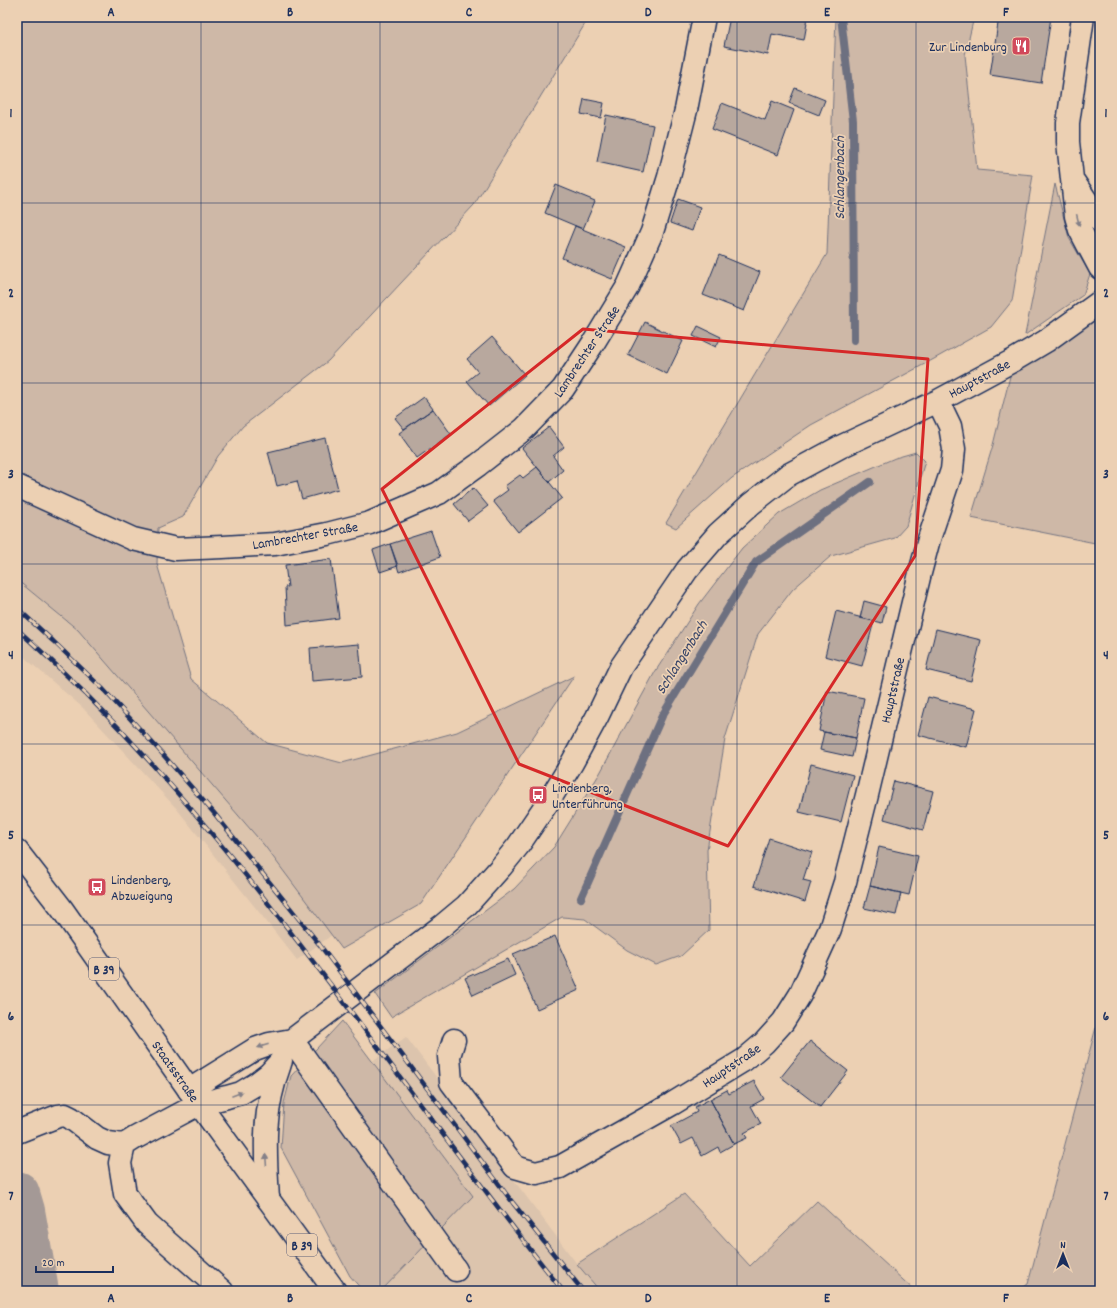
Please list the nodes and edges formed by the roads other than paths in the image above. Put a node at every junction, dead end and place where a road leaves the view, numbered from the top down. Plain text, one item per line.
1 (704, 17) edge
2 (1083, 17) edge
3 (1073, 181) junction
4 (1100, 221) edge
5 (1100, 268) edge
6 (1100, 302) edge
7 (938, 401) junction
8 (17, 486) edge
9 (17, 851) edge
10 (292, 1040) junction
11 (454, 1040) dead end
12 (281, 1061) junction
13 (194, 1097) junction
14 (17, 1132) edge
15 (124, 1145) junction
16 (268, 1199) junction
17 (456, 1270) dead end
18 (222, 1291) edge
19 (335, 1291) edge

1 - 8 street, Lambrechter Straße
2 - 3 street
3 - 4 street
3 -> 5 street
6 - 7 street, Hauptstraße
7 - 10 street
7 - 11 street, Hauptstraße
9 - 13 street, Staatsstraße / B 39
10 - 12 street
10 -> 13 street
10 - 17 street
13 -> 12 street
16 -> 12 street
13 - 15 street
13 - 16 street, Staatsstraße / B 39
14 - 15 street
15 - 18 street
16 - 19 street, Staatsstraße / B 39

